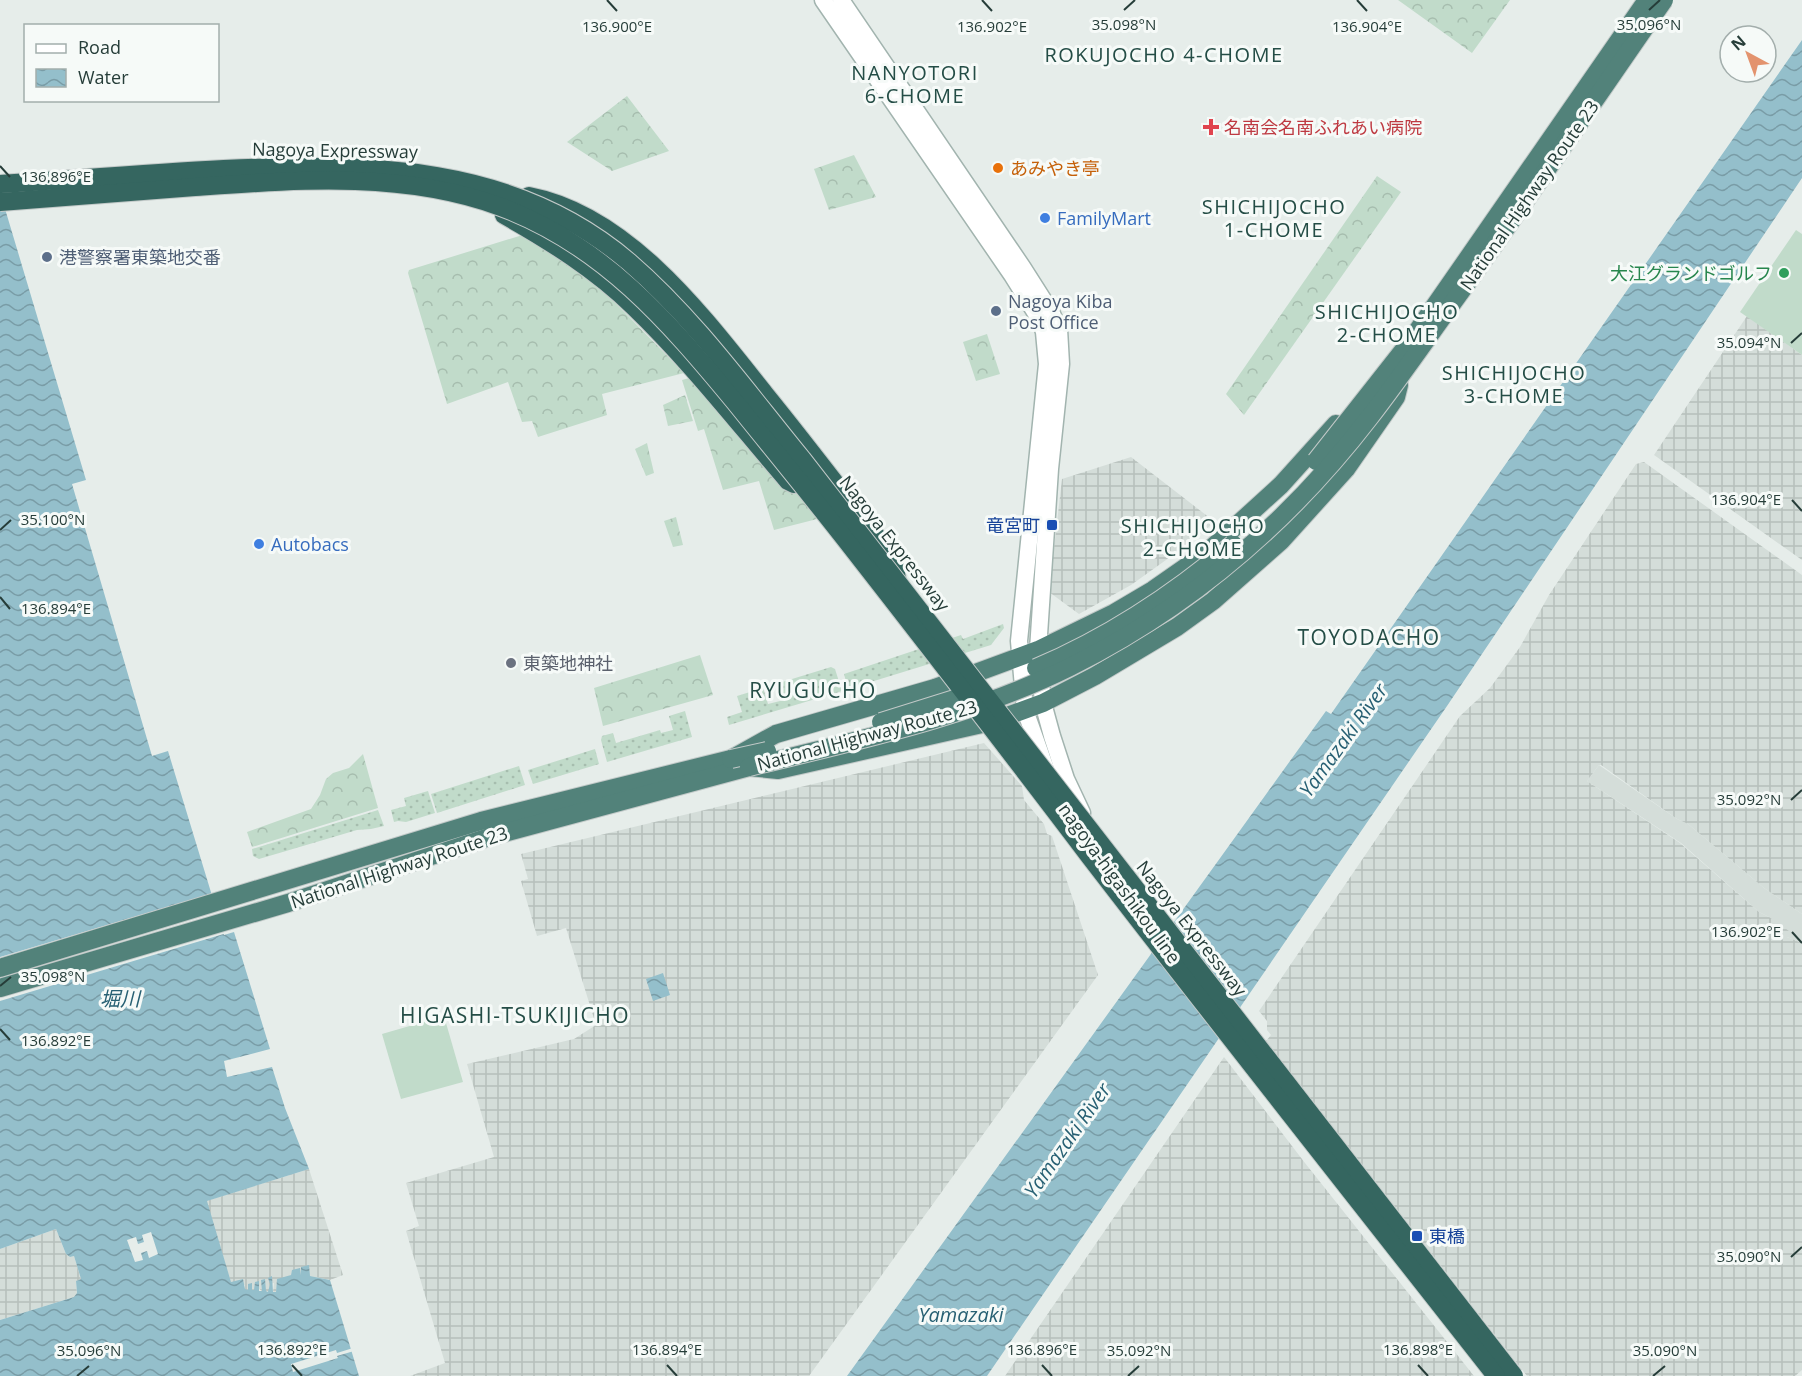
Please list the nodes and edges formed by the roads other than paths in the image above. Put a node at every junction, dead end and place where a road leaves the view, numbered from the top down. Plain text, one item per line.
1 (823, 0) edge
2 (841, 0) edge
3 (1647, 0) edge
4 (1664, 0) edge
5 (345, 174) dead end
6 (427, 181) junction
7 (0, 184) edge
8 (0, 202) edge
9 (1409, 343) junction
10 (1402, 373) junction
11 (806, 489) junction
12 (897, 580) junction
13 (1038, 650) junction
14 (1020, 657) junction
15 (1043, 703) junction
16 (1024, 710) junction
17 (730, 759) junction
18 (749, 767) junction
19 (1151, 922) junction
20 (0, 968) edge
21 (0, 988) edge
22 (1234, 1030) junction
23 (1496, 1376) edge
24 (1507, 1376) edge
25 (1514, 1376) edge

1 - 14 main road, nagoya-higashikou line
2 - 13 main road, nagoya-higashikou line
3 - 9 highway, National Highway Route 23, bridge
4 - 10 highway, National Highway Route 23, bridge
5 - 6 highway
6 - 11 highway, bridge
6 - 12 highway, bridge
7 - 12 highway, Nagoya Expressway, bridge
8 - 11 highway, Nagoya Expressway, bridge
9 - 13 highway, bridge
9 - 17 highway, National Highway Route 23, bridge
10 - 15 highway
10 - 18 highway, National Highway Route 23, bridge
11 - 23 highway, Nagoya Expressway, bridge
12 - 25 highway, Nagoya Expressway, bridge
13 - 14 highway
13 - 15 main road, nagoya-higashikou line
14 - 16 main road, nagoya-higashikou line
14 - 17 highway
15 - 16 highway
15 - 19 main road, nagoya-higashikou line
16 - 18 highway
16 - 19 main road, nagoya-higashikou line
17 - 20 highway, National Highway Route 23
18 - 21 highway, National Highway Route 23
19 - 22 main road, nagoya-higashikou line, bridge
22 - 23 main road, nagoya-higashikou line
22 - 24 main road, nagoya-higashikou line

